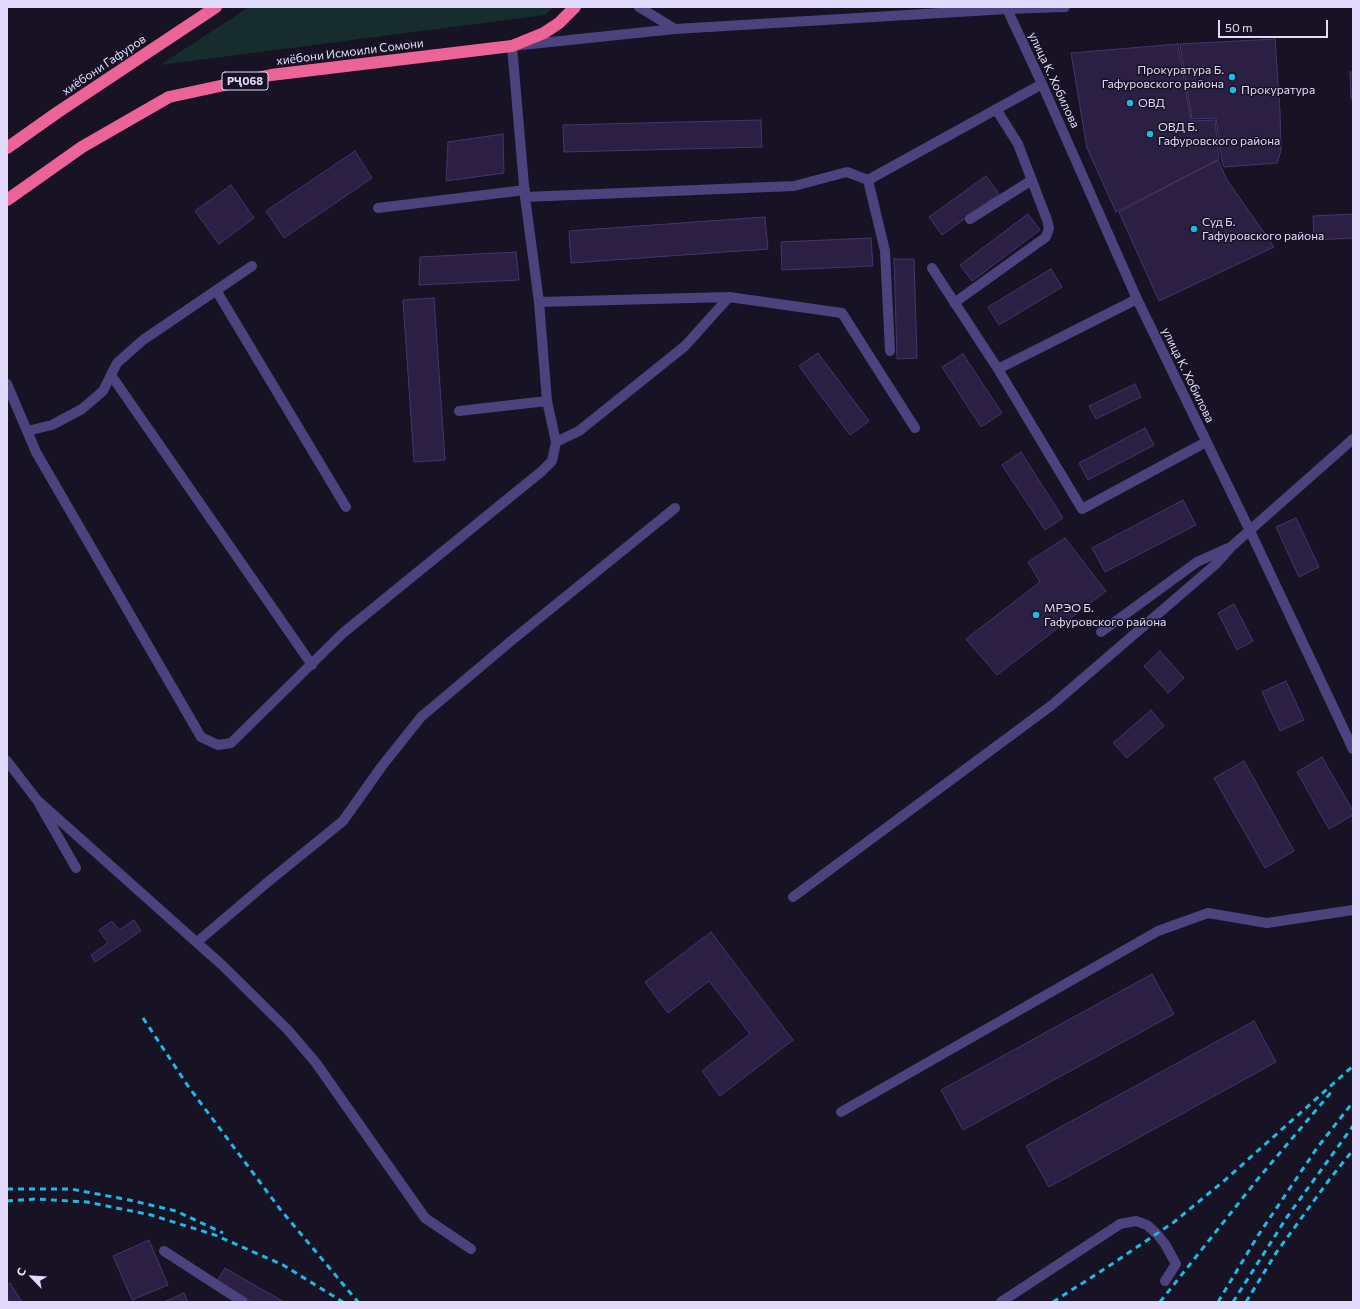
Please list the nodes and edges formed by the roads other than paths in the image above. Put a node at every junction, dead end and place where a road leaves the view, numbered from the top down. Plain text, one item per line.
1 (216, 7) edge
2 (575, 7) edge
3 (639, 7) edge
4 (1065, 7) edge
5 (1007, 9) junction
6 (675, 29) junction
7 (512, 46) junction
8 (1042, 84) junction
9 (996, 110) junction
10 (7, 148) edge
11 (868, 180) junction
12 (1032, 180) junction
13 (525, 193) junction
14 (7, 200) edge
15 (378, 208) dead end
16 (970, 219) dead end
17 (252, 266) dead end
18 (932, 268) dead end
19 (216, 290) junction
20 (729, 297) junction
21 (1137, 299) junction
22 (539, 302) junction
23 (954, 303) junction
24 (890, 351) dead end
25 (998, 369) junction
26 (111, 375) junction
27 (7, 384) edge
28 (547, 401) junction
29 (459, 411) dead end
30 (915, 428) dead end
31 (27, 431) junction
32 (1353, 439) edge
33 (556, 442) junction
34 (1206, 442) junction
35 (346, 507) dead end
36 (676, 508) dead end
37 (1250, 530) junction
38 (1232, 546) junction
39 (1101, 632) dead end
40 (312, 664) junction
41 (1353, 749) edge
42 (7, 761) edge
43 (37, 800) junction
44 (76, 868) dead end
45 (793, 897) dead end
46 (1353, 910) edge
47 (197, 942) junction
48 (841, 1112) dead end
49 (471, 1249) dead end
50 (164, 1251) dead end
51 (1166, 1281) dead end
52 (243, 1302) edge
53 (1001, 1302) edge

1 - 10 highway, хиёбони Гафуров
2 - 7 highway, РҶ068
3 - 6 street
4 - 5 street
5 - 6 street
5 - 8 street, улица К. Хобилова
6 - 7 street
7 - 13 street
7 - 14 highway, хиёбони Исмоили Сомони / РҶ068
8 - 9 street
8 - 21 street, улица К. Хобилова
9 - 11 street
9 - 12 street
11 - 13 street
11 - 24 street
12 - 16 street
12 - 23 street
13 - 15 street
13 - 22 street
17 - 19 street
18 - 23 street
19 - 26 street
19 - 35 street
20 - 22 street
20 - 30 street
20 - 33 street
21 - 25 street
21 - 34 street, улица К. Хобилова
22 - 28 street
23 - 25 street
25 - 34 street
26 - 31 street
26 - 40 street
27 - 31 street
28 - 29 street
28 - 33 street
31 - 40 street
32 - 37 street
33 - 40 street
34 - 37 street, улица К. Хобилова
36 - 47 street
37 - 38 street
37 - 41 street, улица К. Хобилова
38 - 39 street
38 - 45 street
42 - 43 street
43 - 44 street
43 - 47 street
46 - 48 street
47 - 49 street
50 - 52 street
51 - 53 street

